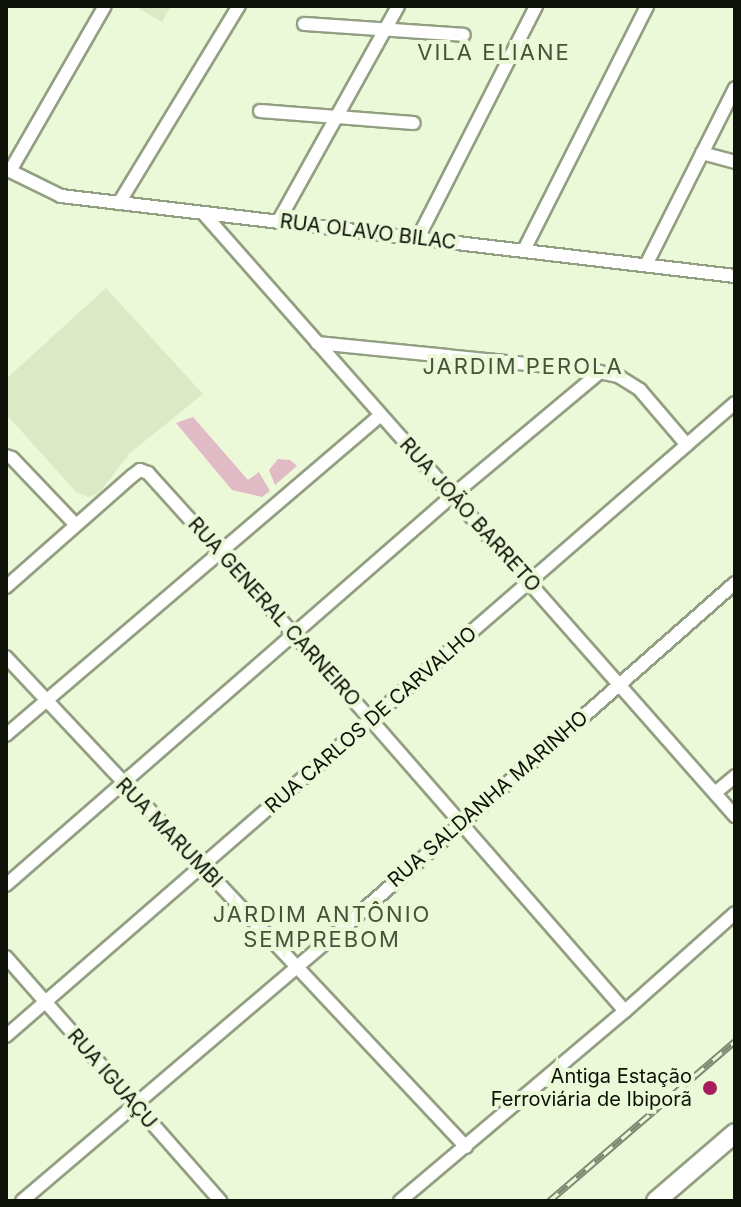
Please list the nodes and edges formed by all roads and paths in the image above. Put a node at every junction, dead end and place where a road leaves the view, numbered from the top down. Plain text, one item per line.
1 (105, 6) edge
2 (239, 6) edge
3 (398, 6) edge
4 (536, 6) edge
5 (647, 6) edge
6 (304, 24) dead end
7 (386, 29) junction
8 (464, 35) dead end
9 (735, 88) edge
10 (260, 111) dead end
11 (338, 118) junction
12 (414, 123) dead end
13 (702, 153) junction
14 (735, 162) edge
15 (8, 170) edge
16 (119, 203) junction
17 (204, 214) junction
18 (278, 222) junction
19 (418, 238) junction
20 (524, 250) junction
21 (646, 265) junction
22 (735, 276) edge
23 (317, 343) junction
24 (600, 372) junction
25 (735, 403) edge
26 (381, 415) junction
27 (687, 445) junction
28 (6, 456) edge
29 (453, 495) junction
30 (75, 524) junction
31 (219, 552) junction
32 (530, 582) junction
33 (735, 583) edge
34 (6, 587) edge
35 (294, 635) junction
36 (6, 657) edge
37 (619, 684) junction
38 (46, 701) junction
39 (371, 720) junction
40 (6, 735) edge
41 (735, 776) edge
42 (124, 786) junction
43 (715, 793) junction
44 (735, 816) edge
45 (461, 823) junction
46 (202, 867) junction
47 (6, 885) edge
48 (735, 913) edge
49 (6, 957) edge
50 (298, 966) junction
51 (46, 1003) junction
52 (625, 1011) junction
53 (6, 1036) edge
54 (135, 1105) junction
55 (735, 1133) edge
56 (466, 1147) junction
57 (22, 1201) edge
58 (220, 1201) edge
59 (400, 1201) edge
60 (656, 1201) edge

1 - 15 street
2 - 16 street
3 - 7 street
4 - 19 street
5 - 20 street
6 - 7 street
7 - 8 street
7 - 11 street
9 - 13 street
10 - 11 street
11 - 12 street
11 - 18 street
13 - 14 street
13 - 21 street
15 - 16 street, RUA OLAVO BILAC
16 - 17 street, RUA OLAVO BILAC
17 - 18 street, RUA OLAVO BILAC
17 - 23 street, RUA JOÃO BARRETO
18 - 19 street, RUA OLAVO BILAC
19 - 20 street, RUA OLAVO BILAC
20 - 21 street, RUA OLAVO BILAC
21 - 22 street, RUA OLAVO BILAC
23 - 24 street
23 - 26 street, RUA JOÃO BARRETO
24 - 27 street
24 - 29 street
25 - 27 street, RUA CARLOS DE CARVALHO
26 - 29 street, RUA JOÃO BARRETO
26 - 31 street
27 - 32 street, RUA CARLOS DE CARVALHO
28 - 30 street
29 - 32 street, RUA JOÃO BARRETO
29 - 35 street
30 - 31 street, RUA GENERAL CARNEIRO
30 - 34 street
31 - 35 street, RUA GENERAL CARNEIRO
31 - 38 street
32 - 37 street, RUA JOÃO BARRETO
32 - 39 street, RUA CARLOS DE CARVALHO
33 - 37 street, RUA SALDANHA MARINHO
35 - 39 street, RUA GENERAL CARNEIRO
35 - 42 street
36 - 38 street, RUA MARUMBI
37 - 43 street, RUA JOÃO BARRETO
37 - 45 street, RUA SALDANHA MARINHO
38 - 40 street
38 - 42 street, RUA MARUMBI
39 - 45 street, RUA GENERAL CARNEIRO
39 - 46 street, RUA CARLOS DE CARVALHO
41 - 43 street
42 - 46 street, RUA MARUMBI
42 - 47 street
43 - 44 street, RUA JOÃO BARRETO
45 - 50 street, RUA SALDANHA MARINHO
45 - 52 street, RUA GENERAL CARNEIRO
46 - 50 street, RUA MARUMBI
46 - 51 street, RUA CARLOS DE CARVALHO
48 - 52 street
49 - 51 street, RUA IGUAÇU
50 - 54 street, RUA SALDANHA MARINHO
50 - 56 street, RUA MARUMBI
51 - 53 street, RUA CARLOS DE CARVALHO
51 - 54 street, RUA IGUAÇU
52 - 56 street
54 - 57 street, RUA SALDANHA MARINHO
54 - 58 street, RUA IGUAÇU
55 - 60 main road
56 - 59 street

